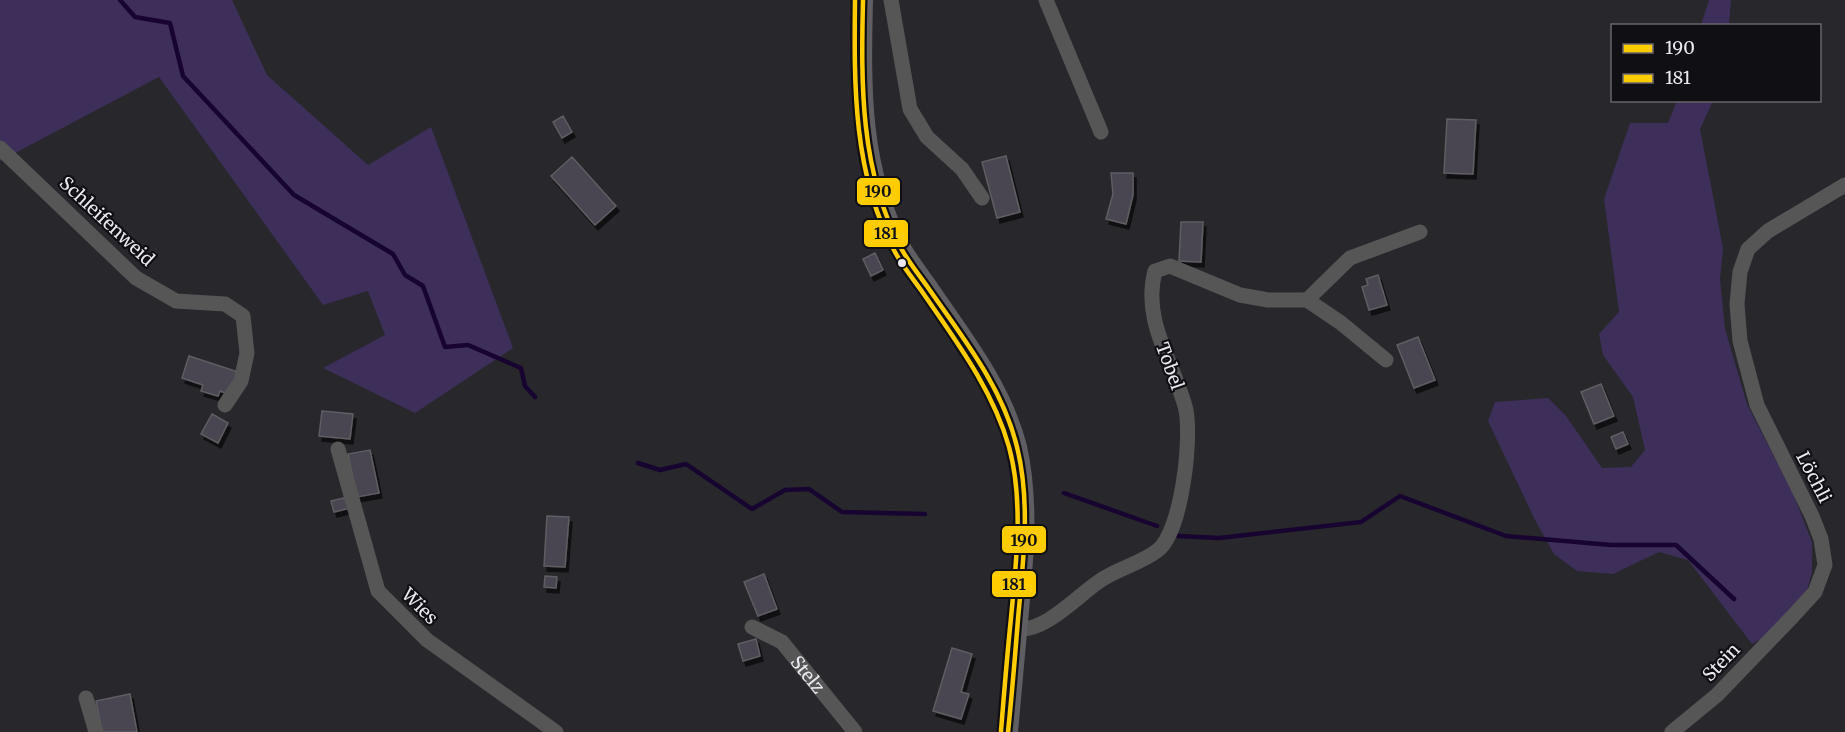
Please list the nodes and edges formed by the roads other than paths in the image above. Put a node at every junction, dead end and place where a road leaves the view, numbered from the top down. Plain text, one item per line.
1 (863, 0) edge
2 (891, 0) edge
3 (1046, 0) edge
4 (1101, 132) dead end
5 (0, 148) edge
6 (1845, 185) edge
7 (982, 198) dead end
8 (1420, 232) dead end
9 (1307, 300) junction
10 (1386, 360) dead end
11 (225, 405) dead end
12 (338, 449) dead end
13 (1793, 616) joint
14 (752, 627) dead end
15 (1017, 629) junction
16 (86, 698) dead end
17 (96, 732) edge
18 (556, 732) edge
19 (855, 732) edge
20 (1008, 732) edge
21 (1672, 732) edge

1 - 15 main road
2 - 7 street
3 - 4 street
5 - 11 street, Schleifenweid
6 - 13 street, Löchli
8 - 9 street
9 - 10 street
9 - 15 street, Tobel
12 - 18 street, Wies
13 - 21 street, Stein
14 - 19 street, Stelz
15 - 20 main road
16 - 17 street

